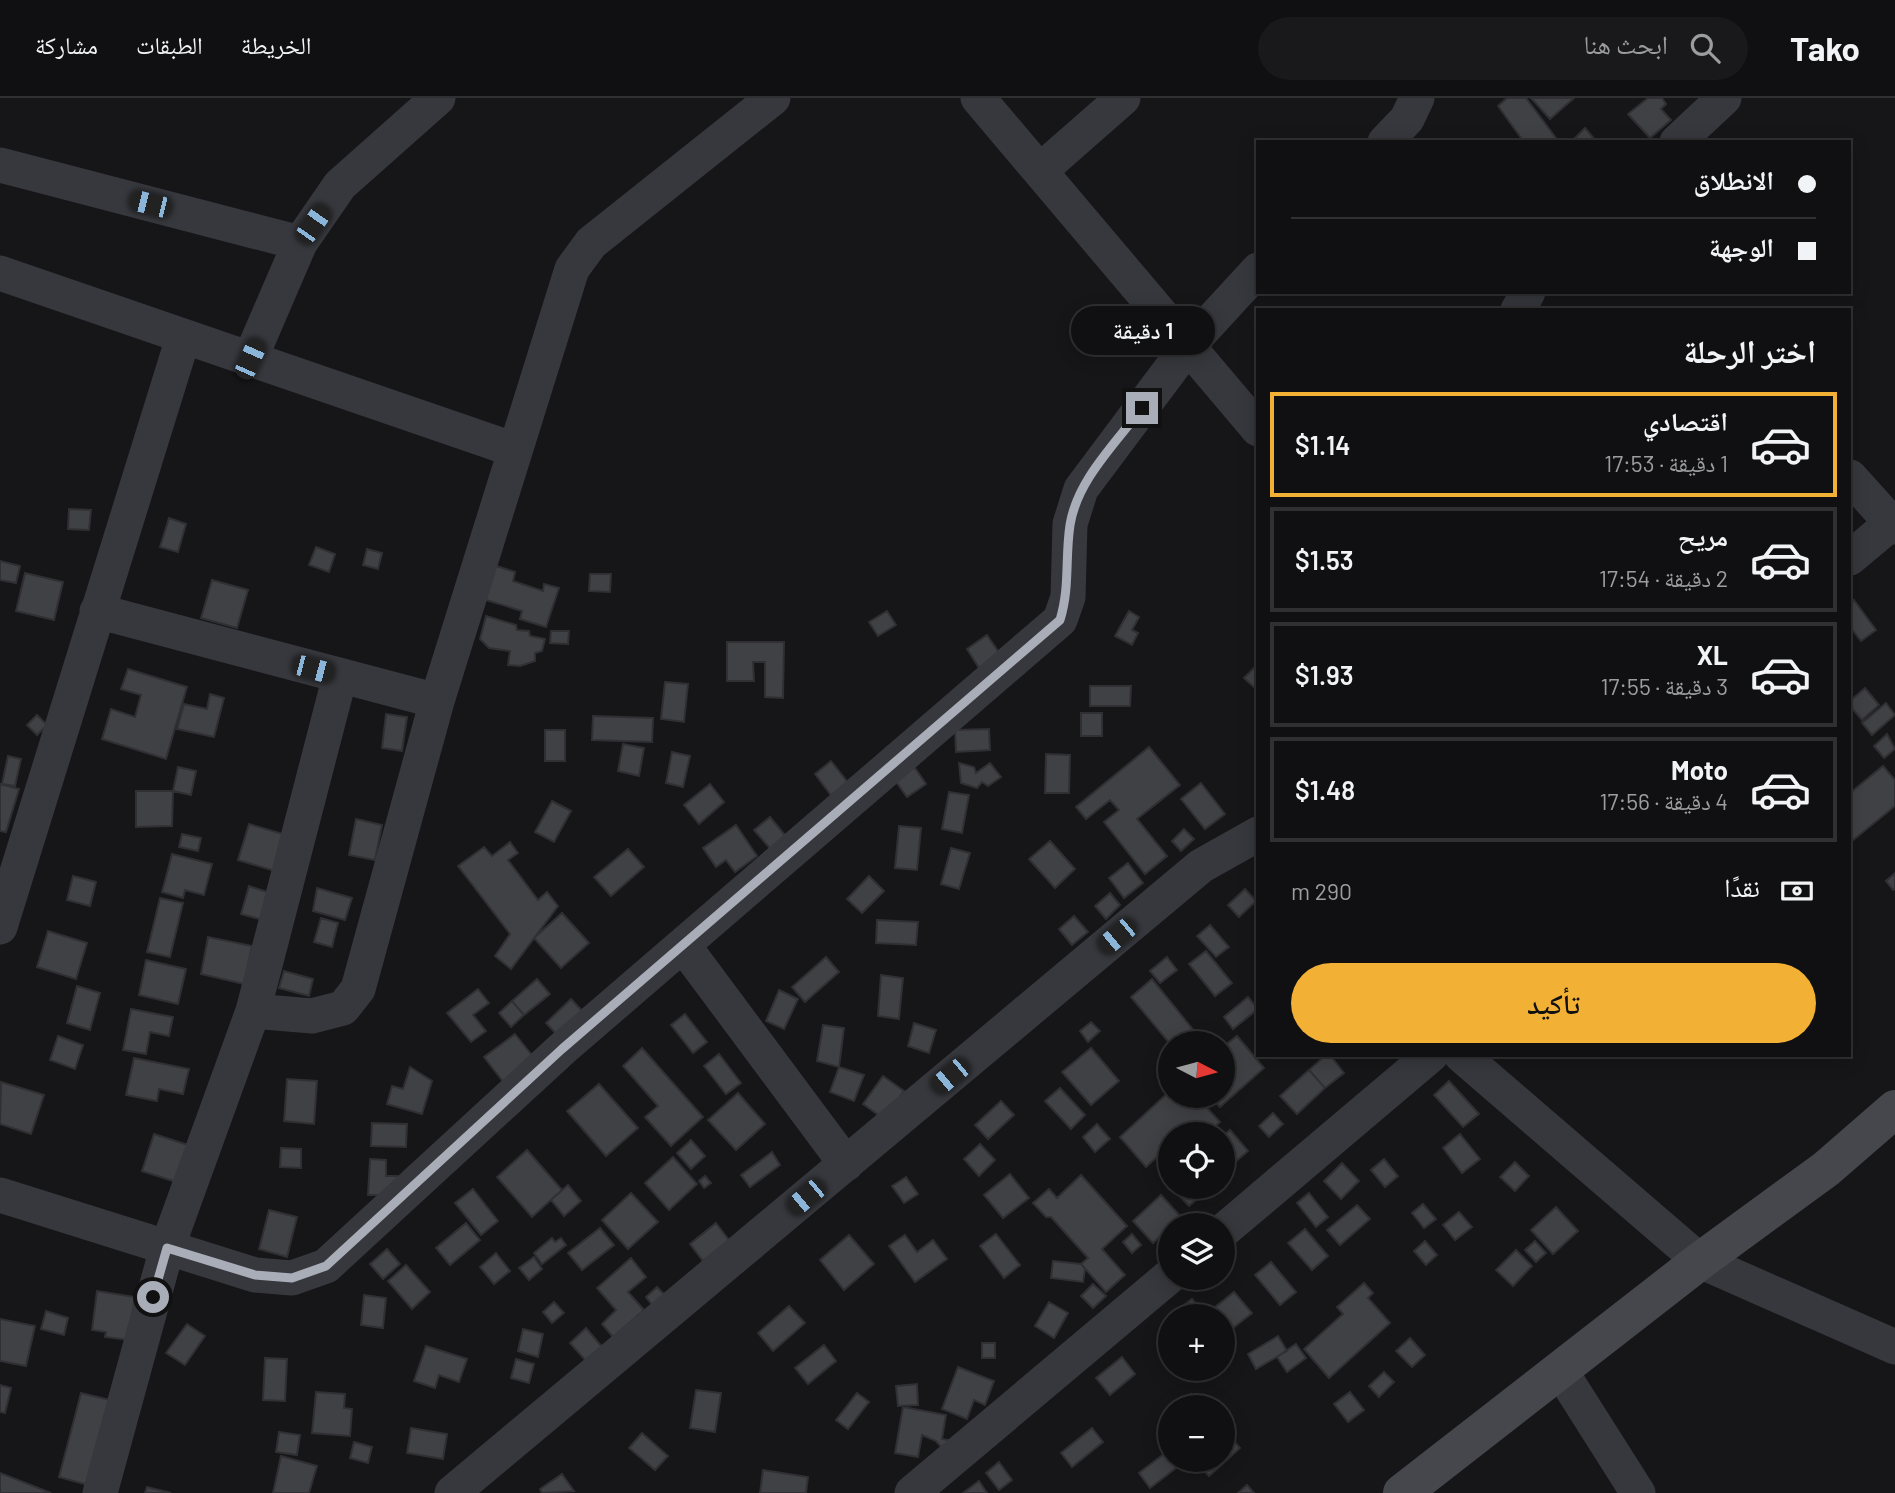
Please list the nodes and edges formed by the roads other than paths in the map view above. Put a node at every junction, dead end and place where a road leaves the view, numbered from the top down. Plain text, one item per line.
1 (773, 98) edge
2 (978, 98) edge
3 (1124, 98) edge
4 (1417, 98) edge
5 (1724, 98) edge
6 (432, 100) edge
7 (1387, 140) edge
8 (1679, 140) edge
9 (0, 165) edge
10 (1041, 170) junction
11 (300, 243) junction
12 (1256, 272) edge
13 (0, 273) edge
14 (183, 338) junction
15 (1188, 346) junction
16 (250, 359) junction
17 (1256, 427) edge
18 (516, 450) junction
19 (1851, 478) edge
20 (1894, 523) edge
21 (1851, 557) edge
22 (97, 611) junction
23 (340, 676) junction
24 (437, 701) junction
25 (1256, 835) edge
26 (6, 890) edge
27 (0, 927) edge
28 (683, 945) junction
29 (253, 1011) junction
30 (1430, 1057) edge
31 (1463, 1057) edge
32 (1895, 1109) edge
33 (846, 1164) junction
34 (0, 1195) edge
35 (1235, 1221) edge
36 (167, 1248) junction
37 (1699, 1261) junction
38 (1158, 1286) edge
39 (1895, 1346) edge
40 (1560, 1370) junction
41 (100, 1493) edge
42 (452, 1493) edge
43 (912, 1493) edge
44 (1402, 1493) edge
45 (1638, 1493) edge

1 - 18 street
2 - 10 street
3 - 10 street
4 - 7 street
5 - 8 street
6 - 11 street
9 - 11 street
10 - 15 street
11 - 16 street
12 - 15 street
13 - 14 street
14 - 16 street
14 - 22 street
15 - 17 street
15 - 28 street
16 - 18 street
18 - 24 street
19 - 20 street
20 - 21 street
22 - 23 street
22 - 26 street
23 - 24 street
23 - 29 street
24 - 29 street
25 - 33 street
26 - 27 street
28 - 33 street
28 - 36 street
29 - 36 street
30 - 35 street
31 - 37 street
32 - 37 street
33 - 42 street
34 - 36 street
36 - 41 street
37 - 39 street
37 - 40 street
38 - 43 street
40 - 44 street
40 - 45 street

